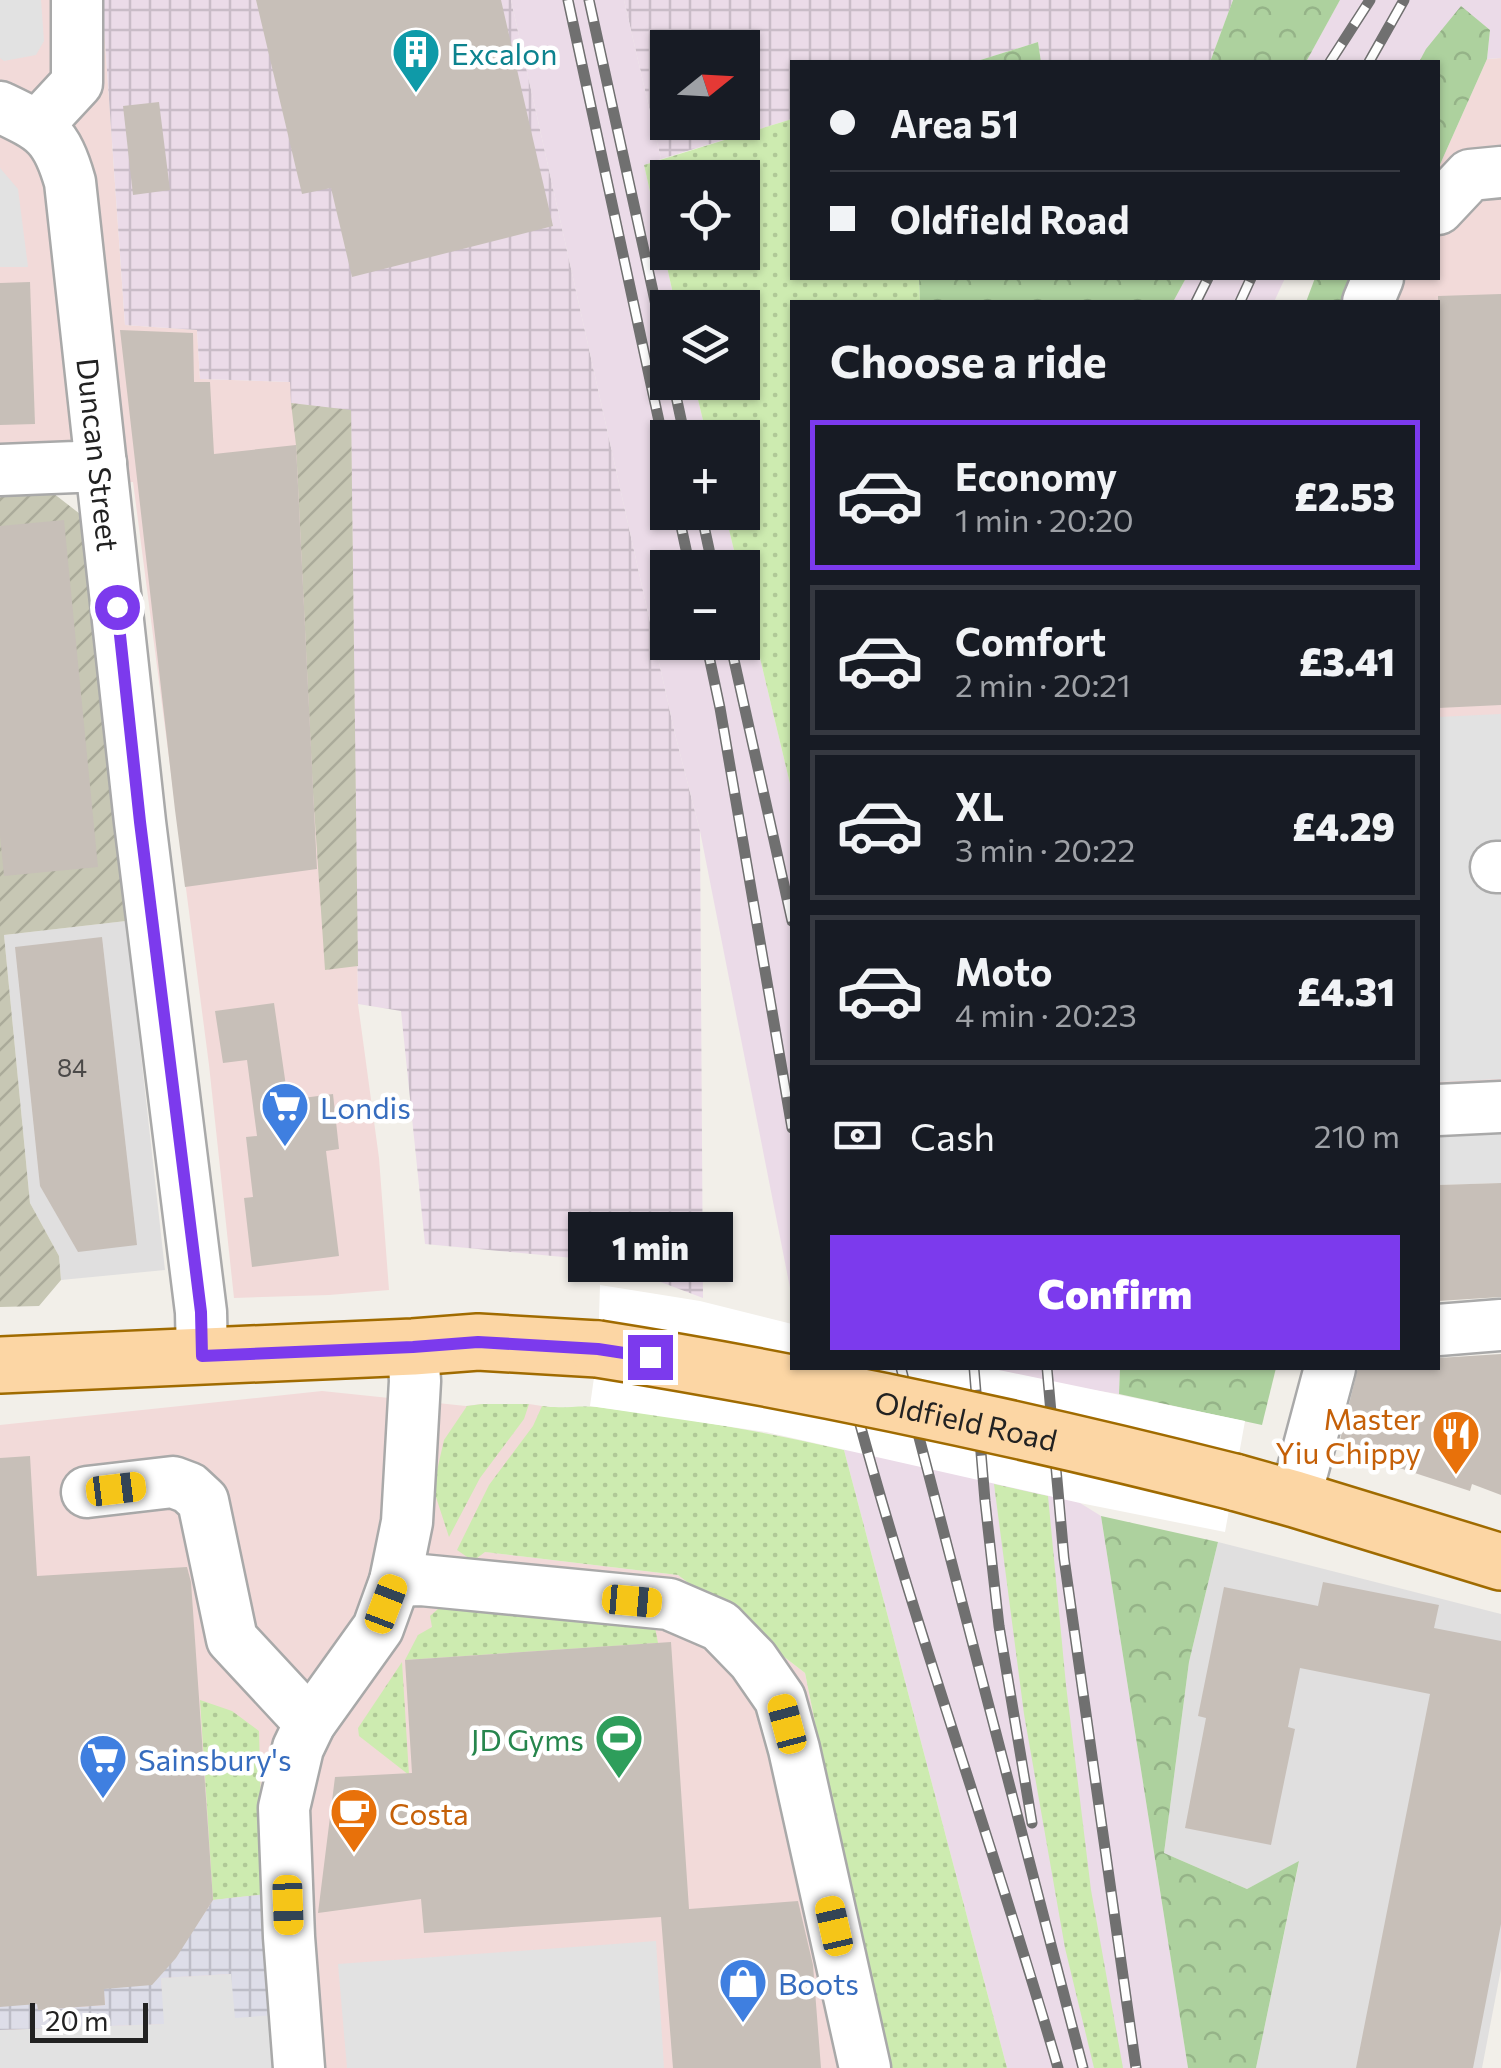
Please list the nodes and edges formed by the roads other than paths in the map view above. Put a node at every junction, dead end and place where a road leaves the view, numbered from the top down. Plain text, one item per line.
1 (77, 0) edge
2 (33, 128) edge
3 (1501, 172) edge
4 (1440, 208) edge
5 (101, 463) junction
6 (0, 470) edge
7 (1501, 1108) edge
8 (1440, 1110) edge
9 (1501, 1325) edge
10 (1440, 1330) edge
11 (413, 1347) junction
12 (202, 1356) junction
13 (0, 1365) edge
14 (1330, 1370) edge
15 (87, 1492) dead end
16 (1295, 1498) junction
17 (1501, 1562) edge
18 (395, 1581) junction
19 (310, 1722) junction
20 (299, 2068) edge
21 (865, 2068) edge

1 - 2 street, Duncan Street
2 - 5 street, Duncan Street
3 - 4 street
5 - 6 street
5 - 12 street, Duncan Street
7 - 8 street
9 - 10 street
11 - 12 main road, Oldfield Road
11 - 16 main road, Oldfield Road, bridge
11 - 18 street
12 - 13 main road, Oldfield Road
14 - 16 street
15 - 19 street
16 - 17 main road, Oldfield Road
18 - 19 street
18 - 21 street
19 - 20 street

